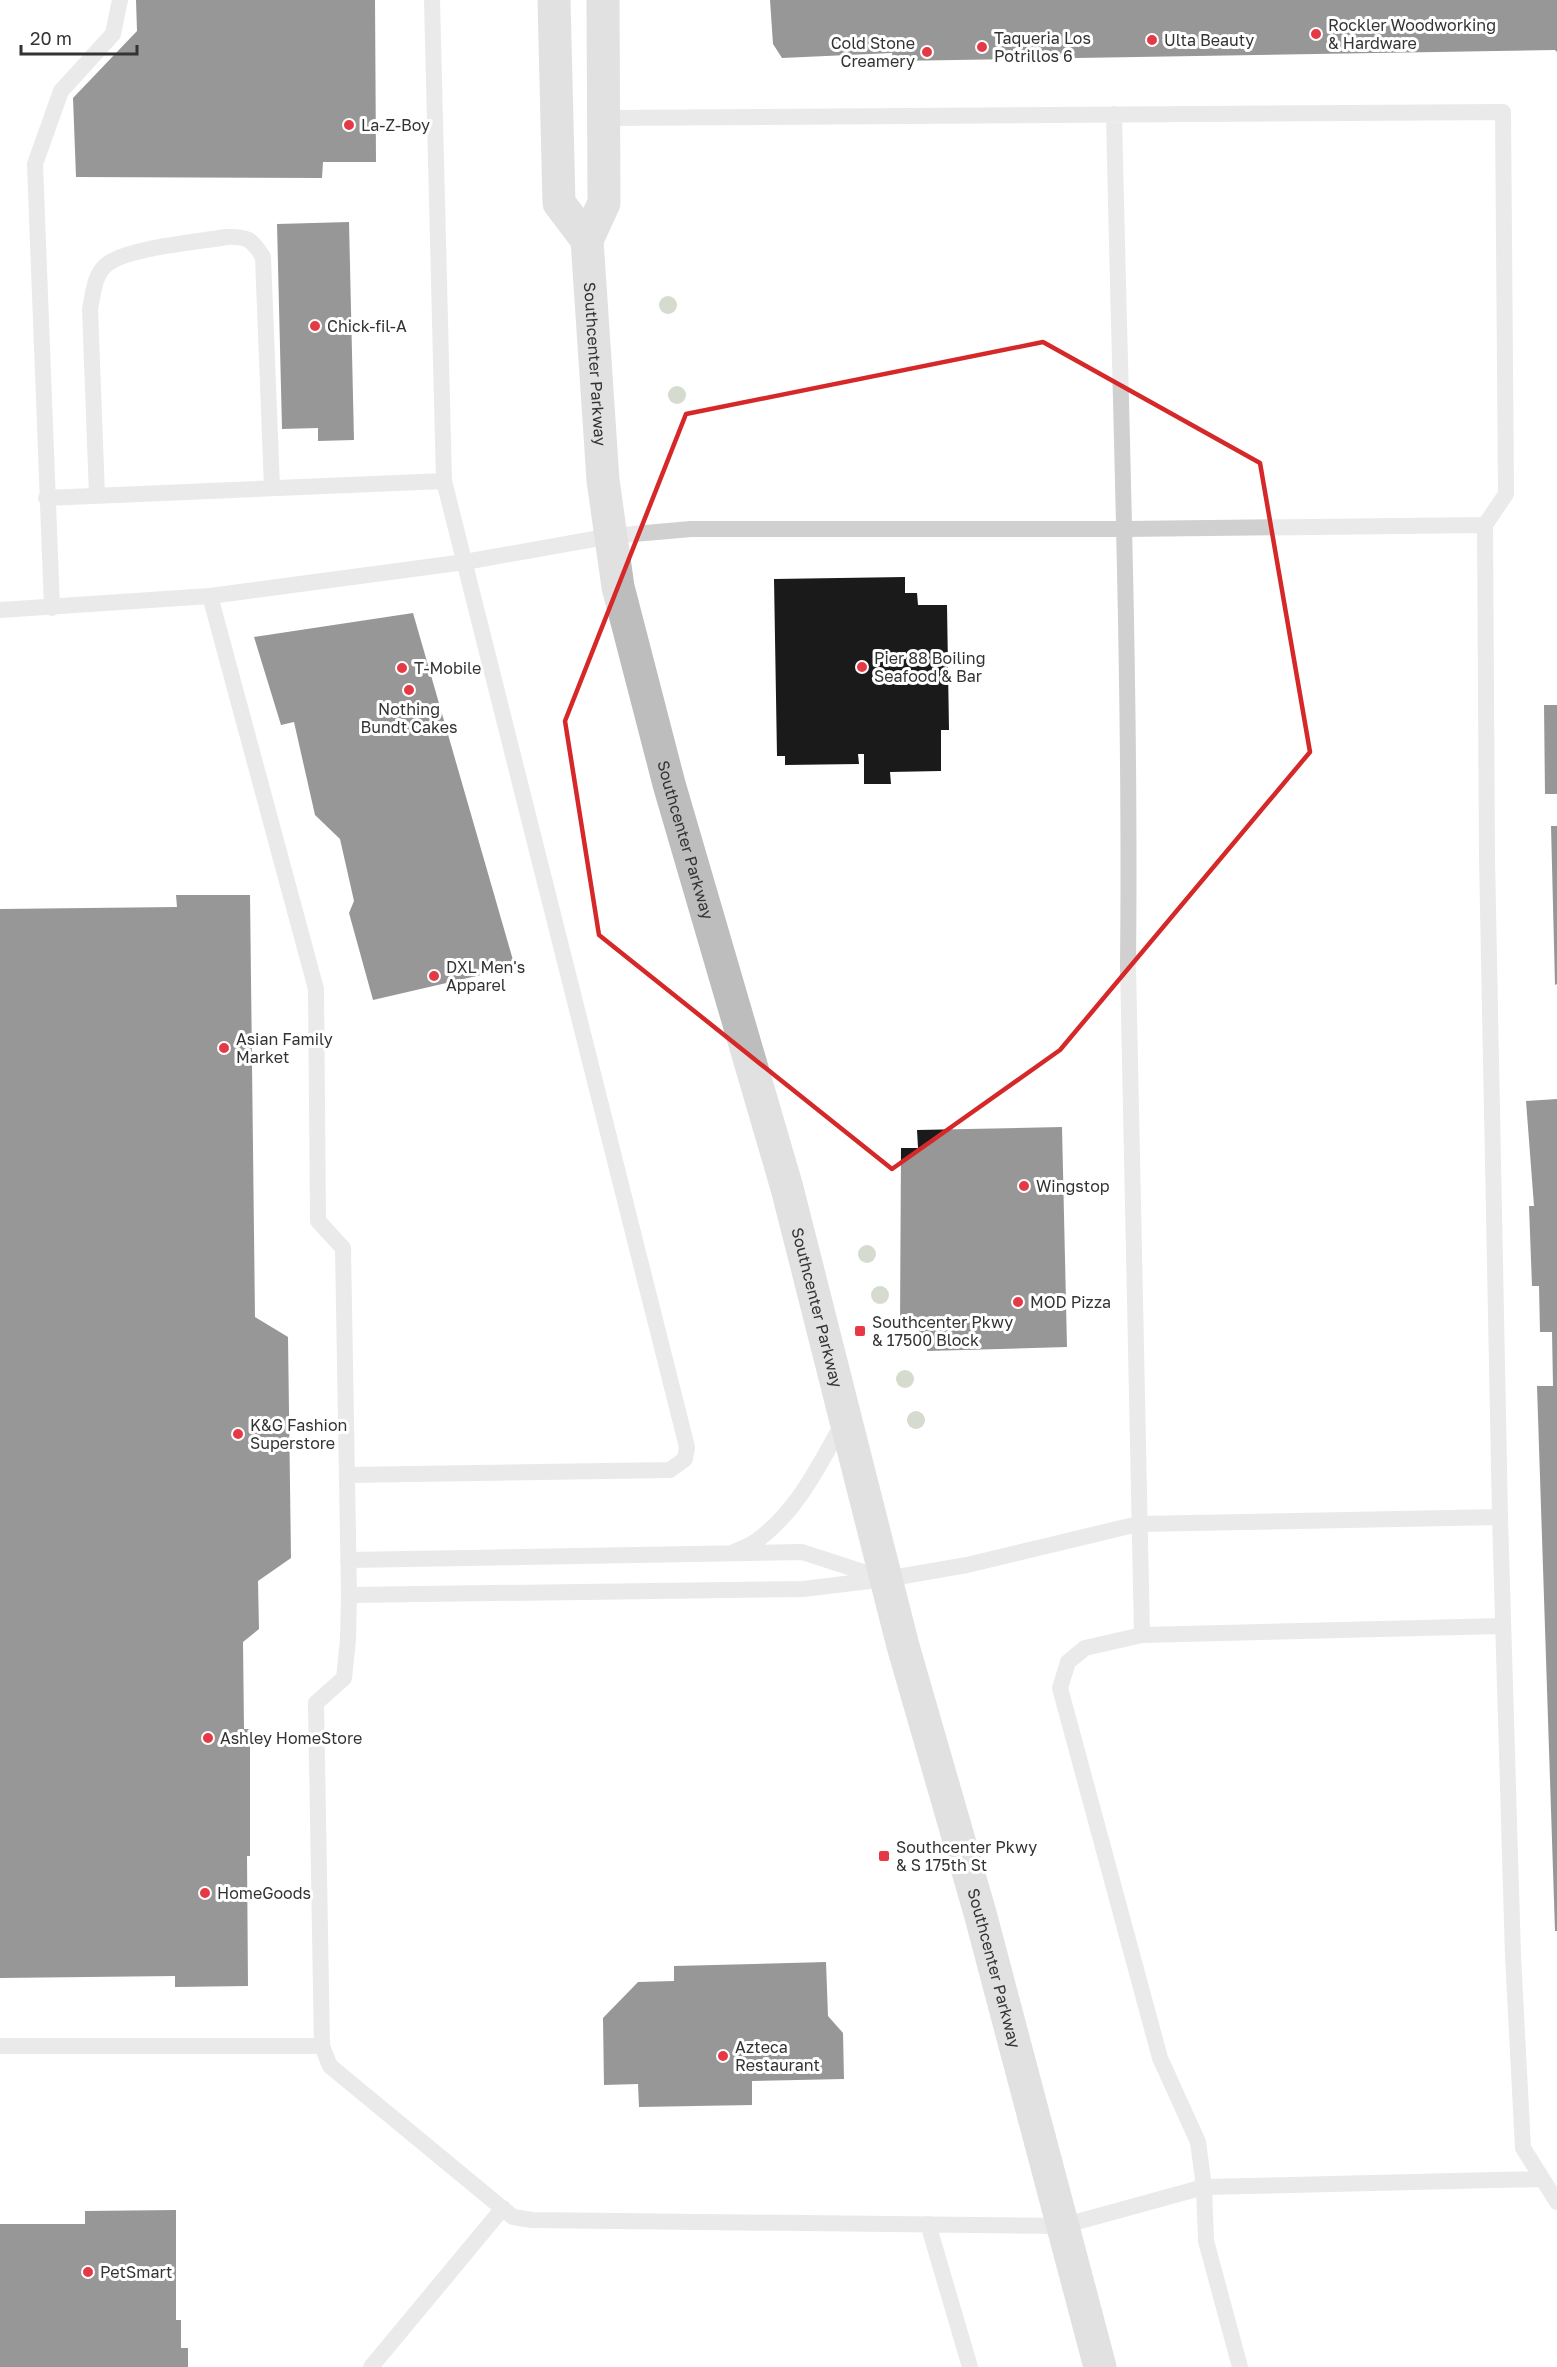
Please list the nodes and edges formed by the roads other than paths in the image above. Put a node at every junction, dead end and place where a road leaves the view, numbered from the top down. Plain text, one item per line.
1 (120, 0) edge
2 (432, 0) edge
3 (554, 0) edge
4 (603, 0) edge
5 (1114, 114) junction
6 (602, 118) junction
7 (587, 240) junction
8 (444, 481) junction
9 (272, 488) junction
10 (97, 496) junction
11 (46, 498) junction
12 (1485, 525) junction
13 (1124, 529) junction
14 (611, 536) junction
15 (465, 562) junction
16 (210, 596) junction
17 (52, 608) junction
18 (0, 610) edge
19 (846, 1418) junction
20 (346, 1476) junction
21 (1500, 1517) junction
22 (1138, 1524) junction
23 (729, 1555) junction
24 (348, 1560) junction
25 (886, 1579) junction
26 (349, 1595) junction
27 (1502, 1626) junction
28 (1142, 1635) junction
29 (0, 2046) edge
30 (322, 2046) junction
31 (1541, 2179) junction
32 (1204, 2187) junction
33 (1557, 2202) edge
34 (504, 2208) junction
35 (928, 2224) junction
36 (1062, 2226) junction
37 (371, 2367) edge
38 (970, 2367) edge
39 (1100, 2367) edge
40 (1240, 2367) edge

1 - 11 lane
2 - 8 lane
3 - 7 main road
4 - 6 main road, Southcenter Parkway
5 - 6 lane
5 - 12 lane
5 - 13 lane
6 - 7 main road, Southcenter Parkway
7 - 14 main road, Southcenter Parkway
8 - 9 lane
8 - 15 lane
9 - 10 lane
9 - 10 lane
10 - 11 lane
11 - 17 lane
12 - 13 lane
12 - 21 lane
13 - 14 lane
13 - 22 lane
14 - 15 lane
14 - 19 main road, Southcenter Parkway
15 - 16 lane
15 - 20 lane
16 - 17 lane
16 - 20 lane
17 - 18 lane
19 - 23 lane
19 - 25 main road, Southcenter Parkway
20 - 24 lane
21 - 22 lane
21 - 27 lane
22 - 25 lane
22 - 28 lane
23 - 24 lane
23 - 25 lane
24 - 26 lane
25 - 26 lane
25 - 36 main road, Southcenter Parkway
26 - 30 lane
27 - 28 lane
27 - 31 lane
28 - 32 lane
29 - 30 lane
30 - 34 lane
31 - 32 lane
31 - 33 lane
32 - 36 lane
32 - 40 lane
34 - 35 lane
34 - 37 lane
35 - 36 lane
35 - 38 lane
36 - 39 main road, Southcenter Parkway

